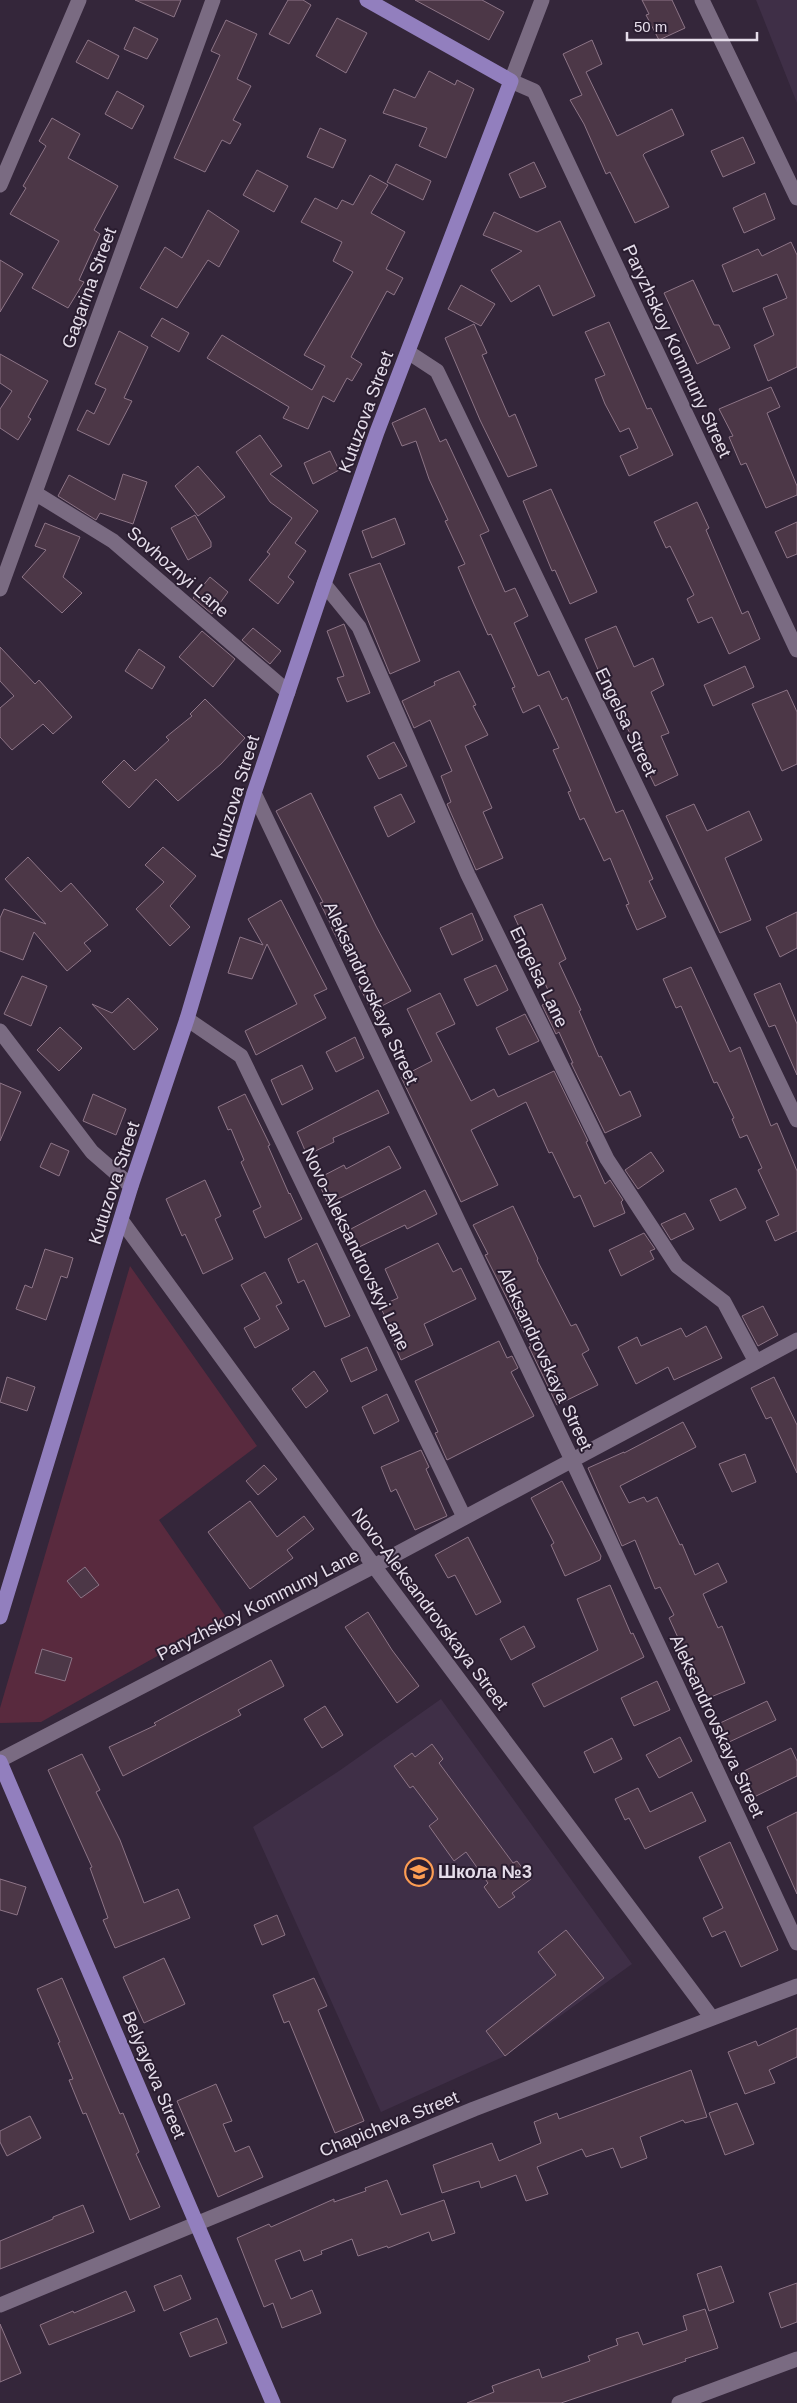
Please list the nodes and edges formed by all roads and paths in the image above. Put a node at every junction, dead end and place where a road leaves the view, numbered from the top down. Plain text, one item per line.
1 (79, 0) edge
2 (213, 0) edge
3 (367, 0) edge
4 (542, 0) edge
5 (702, 0) edge
6 (511, 80) junction
7 (0, 185) edge
8 (797, 198) edge
9 (408, 352) junction
10 (35, 493) junction
11 (324, 584) junction
12 (0, 589) edge
13 (797, 650) edge
14 (288, 692) junction
15 (254, 793) junction
16 (187, 1019) junction
17 (0, 1031) edge
18 (797, 1120) edge
19 (131, 1186) junction
20 (121, 1220) junction
21 (797, 1340) edge
22 (756, 1362) junction
23 (572, 1460) junction
24 (464, 1518) junction
25 (374, 1566) junction
26 (0, 1617) edge
27 (0, 1761) edge
28 (797, 1943) edge
29 (797, 1986) edge
30 (712, 2018) junction
31 (197, 2223) junction
32 (0, 2305) edge
33 (797, 2359) edge
34 (273, 2403) edge
35 (679, 2403) edge

1 - 7 street
2 - 10 street, Gagarina Street
3 - 6 main road
4 - 6 street, Kutuzova Street
5 - 8 street
6 - 9 main road, Kutuzova Street
6 - 13 street, Paryzhskoy Kommuny Street
9 - 11 main road, Kutuzova Street
9 - 18 street, Engelsa Street
10 - 12 street, Gagarina Street
10 - 14 street, Sovhoznyi Lane
11 - 14 main road, Kutuzova Street
11 - 22 street, Engelsa Lane
14 - 15 main road, Kutuzova Street
15 - 16 main road, Kutuzova Street
15 - 23 street, Aleksandrovskaya Street
16 - 19 main road, Kutuzova Street
16 - 24 street, Novo-Aleksandrovskyi Lane
17 - 19 street
19 - 20 main road, Kutuzova Street
20 - 25 street, Novo-Aleksandrovskaya Street
20 - 26 main road, Kutuzova Street
21 - 22 street, Paryzhskoy Kommuny Lane
22 - 23 street, Paryzhskoy Kommuny Lane
23 - 24 street, Paryzhskoy Kommuny Lane
23 - 28 street, Aleksandrovskaya Street
24 - 25 street, Paryzhskoy Kommuny Lane
25 - 27 street, Paryzhskoy Kommuny Lane
25 - 30 street, Novo-Aleksandrovskaya Street
27 - 31 main road, Belyayeva Street
29 - 30 street, Chapicheva Street
30 - 31 street, Chapicheva Street
31 - 32 street, Chapicheva Street
31 - 34 main road, Belyayeva Street
33 - 35 street

